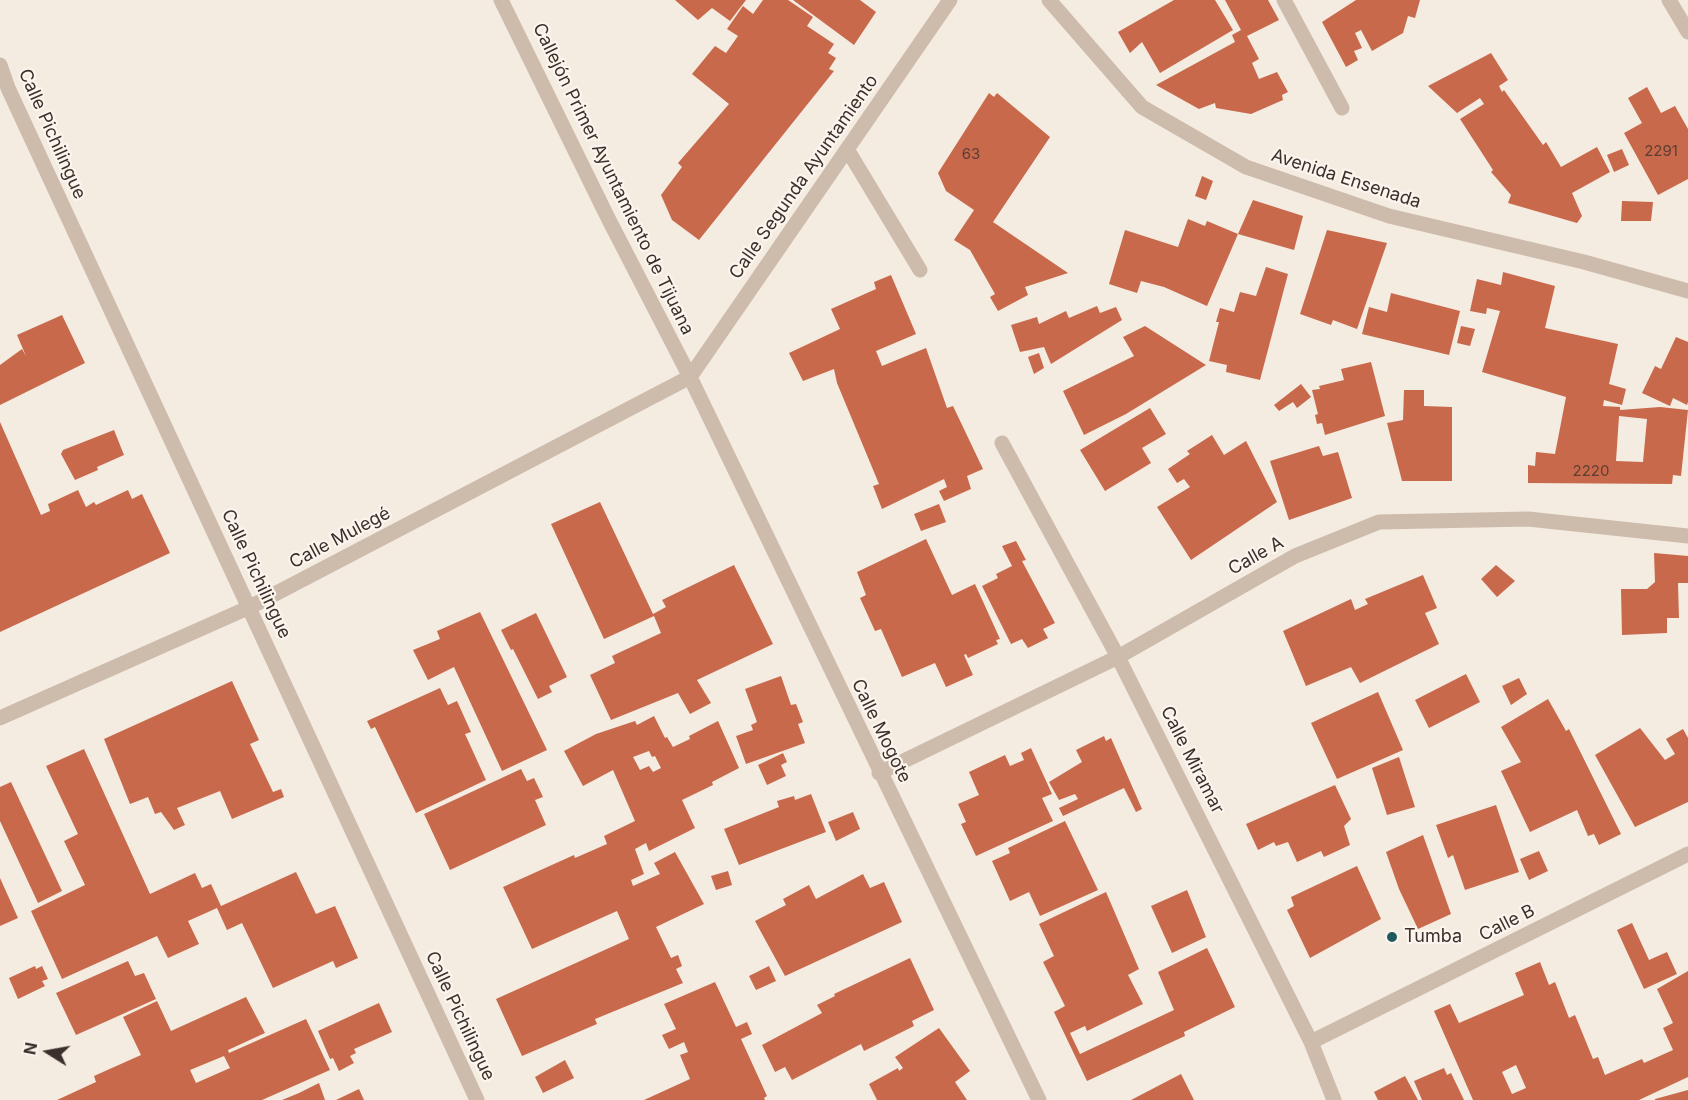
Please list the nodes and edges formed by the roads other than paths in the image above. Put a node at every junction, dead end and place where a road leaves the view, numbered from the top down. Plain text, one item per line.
1 (501, 0) edge
2 (950, 0) edge
3 (1049, 0) edge
4 (1284, 0) edge
5 (1669, 0) edge
6 (1688, 32) edge
7 (0, 65) edge
8 (1342, 108) dead end
9 (847, 149) junction
10 (920, 270) dead end
11 (1688, 291) edge
12 (690, 377) junction
13 (1002, 443) dead end
14 (1688, 536) edge
15 (250, 607) junction
16 (1118, 657) junction
17 (0, 718) edge
18 (879, 773) junction
19 (1688, 854) edge
20 (1311, 1042) junction
21 (477, 1100) edge
22 (1039, 1100) edge
23 (1334, 1100) edge

1 - 12 street, Callejón Primer Ayuntamiento de Tijuana
2 - 9 street, Calle Segunda Ayuntamiento
3 - 11 street, Avenida Ensenada
4 - 8 street
5 - 6 street
7 - 15 street, Calle Pichilingue
9 - 10 street
9 - 12 street, Calle Segunda Ayuntamiento
12 - 15 street, Calle Mulegé
12 - 18 street, Calle Mogote
13 - 16 street, Calle Miramar
14 - 16 street, Calle A
15 - 17 street, Calle Mulegé
15 - 21 street, Calle Pichilingue
16 - 18 street, Calle A
16 - 20 street, Calle Miramar
18 - 22 street, Calle Mogote
19 - 20 street, Calle B
20 - 23 street, Calle Miramar

